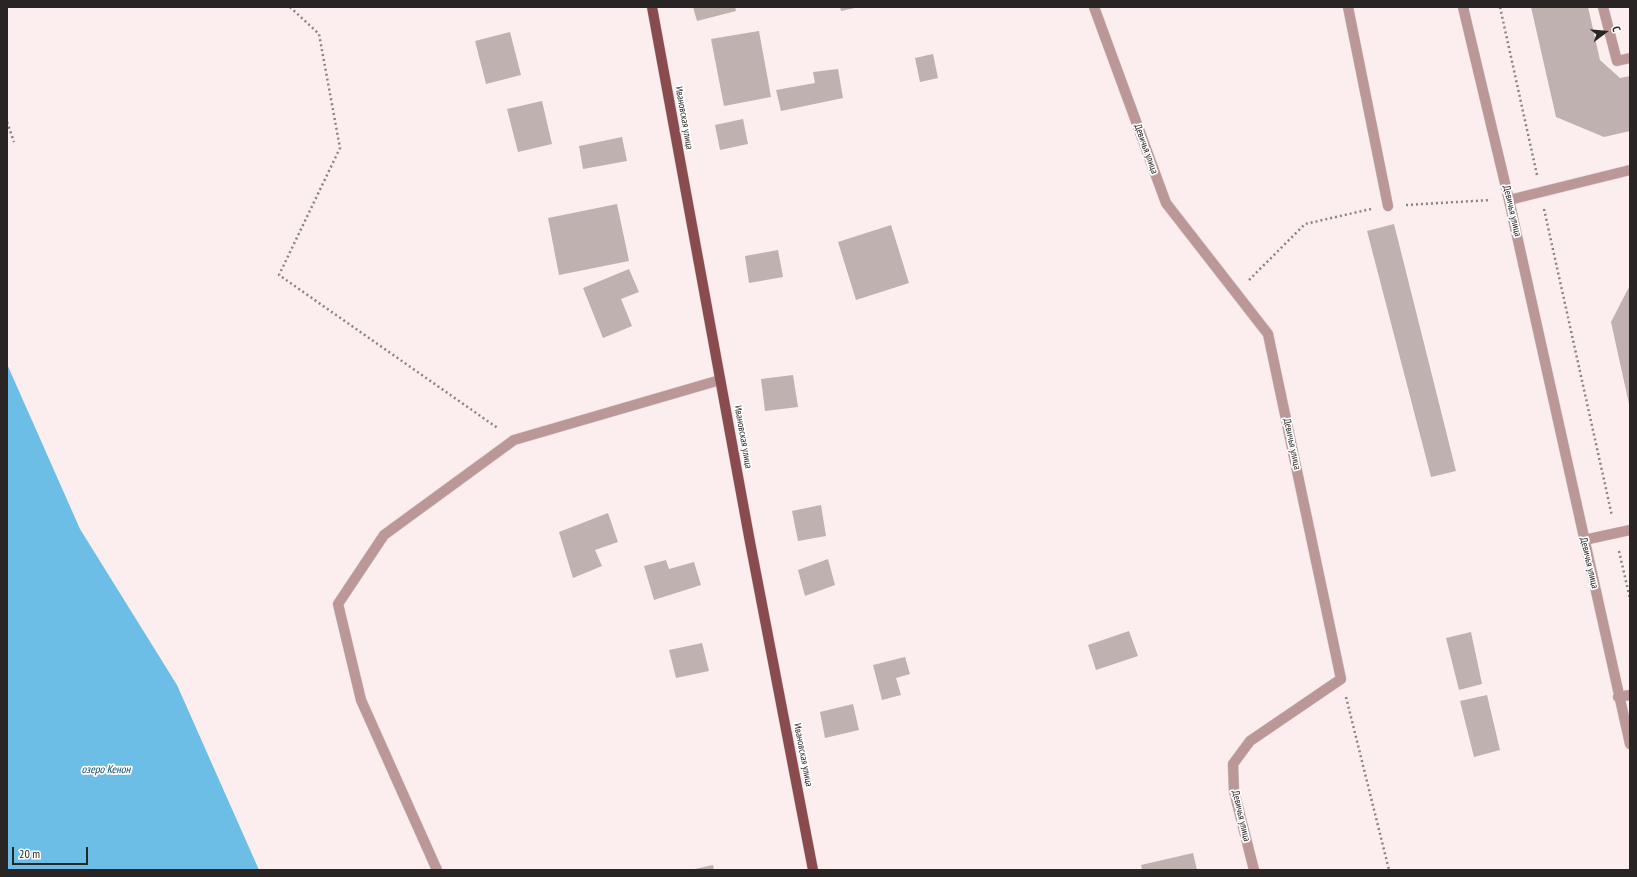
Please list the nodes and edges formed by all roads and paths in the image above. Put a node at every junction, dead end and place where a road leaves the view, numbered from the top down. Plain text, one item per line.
1 (290, 7) edge
2 (652, 7) edge
3 (1094, 7) edge
4 (1348, 7) edge
5 (1463, 7) edge
6 (1500, 7) edge
7 (1604, 7) edge
8 (1630, 58) edge
9 (7, 122) edge
10 (14, 142) dead end
11 (1630, 170) edge
12 (1540, 192) junction
13 (1509, 200) junction
14 (1388, 206) junction
15 (1236, 293) junction
16 (720, 380) junction
17 (514, 440) junction
18 (1630, 530) edge
19 (1616, 533) junction
20 (1584, 540) junction
21 (1630, 599) edge
22 (1341, 679) junction
23 (1630, 695) edge
24 (1618, 697) junction
25 (1630, 744) edge
26 (437, 870) edge
27 (814, 870) edge
28 (1254, 870) edge
29 (1389, 870) edge

1 - 17 path
2 - 16 main road, Ивановская улица
3 - 15 street, Девичья улица
4 - 14 street
5 - 13 street, Девичья улица
6 - 12 path
7 - 8 street
9 - 10 path
11 - 12 street
12 - 13 street
12 - 19 path
13 - 14 path
13 - 20 street, Девичья улица
14 - 15 path
15 - 22 street, Девичья улица
16 - 17 street
16 - 27 main road, Ивановская улица
17 - 26 street
18 - 19 street
19 - 20 street
19 - 21 path
20 - 24 street, Девичья улица
22 - 28 street, Девичья улица
22 - 29 path
23 - 24 street
24 - 25 street, Девичья улица

